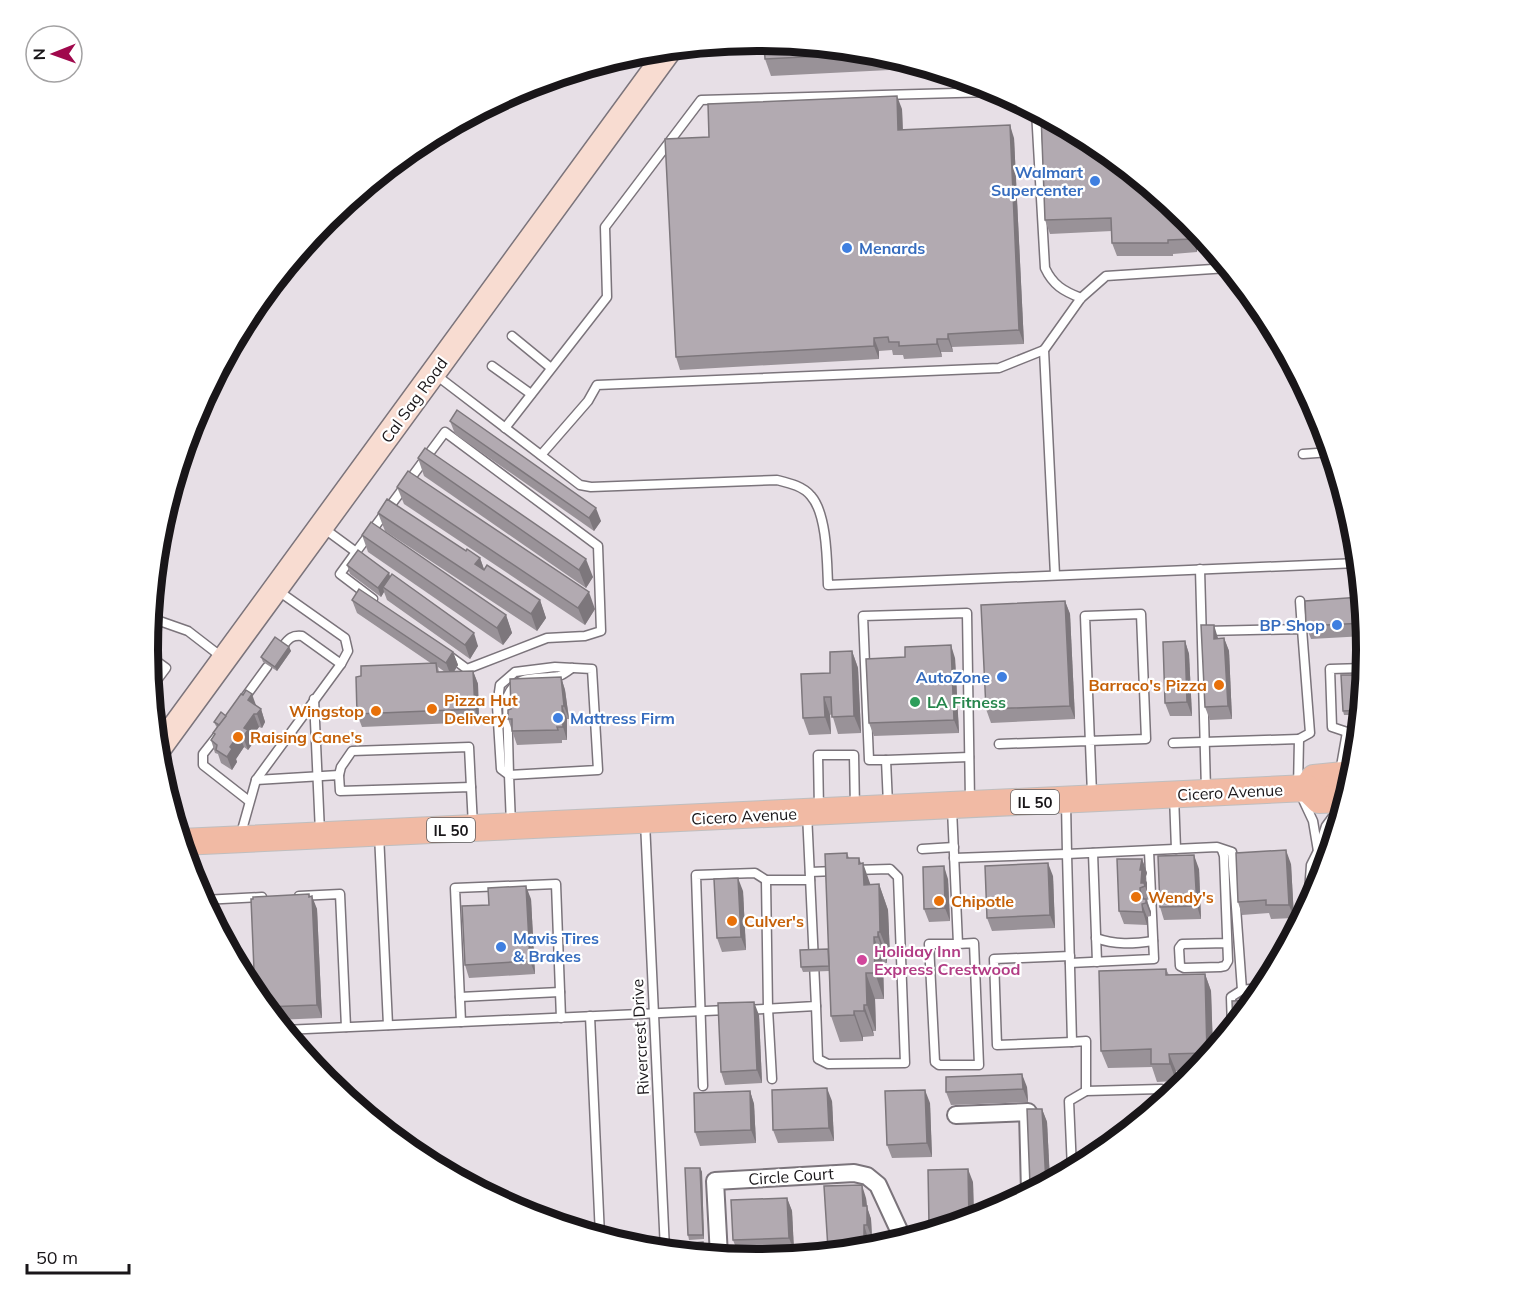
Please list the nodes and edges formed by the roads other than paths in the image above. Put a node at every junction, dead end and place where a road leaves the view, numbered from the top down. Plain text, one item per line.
1 (663, 59) edge
2 (974, 93) edge
3 (1037, 121) edge
4 (1218, 269) edge
5 (1081, 298) junction
6 (512, 336) dead end
7 (1044, 350) junction
8 (492, 366) dead end
9 (551, 368) junction
10 (433, 373) junction
11 (531, 394) junction
12 (505, 428) junction
13 (1323, 453) edge
14 (1303, 454) dead end
15 (541, 455) junction
16 (321, 526) junction
17 (356, 552) junction
18 (1349, 563) edge
19 (1200, 570) junction
20 (1055, 575) junction
21 (275, 589) junction
22 (1300, 601) dead end
23 (385, 608) edge
24 (159, 621) edge
25 (1302, 629) junction
26 (1201, 631) junction
27 (282, 646) edge
28 (440, 648) edge
29 (224, 659) junction
30 (158, 662) edge
31 (341, 664) junction
32 (267, 667) edge
33 (1356, 668) edge
34 (159, 678) edge
35 (314, 698) junction
36 (241, 703) edge
37 (220, 732) edge
38 (1347, 732) junction
39 (1350, 732) edge
40 (1299, 739) junction
41 (165, 740) edge
42 (1090, 741) junction
43 (1204, 742) junction
44 (1173, 743) dead end
45 (999, 744) dead end
46 (1347, 752) edge
47 (969, 757) junction
48 (886, 760) junction
49 (339, 775) junction
50 (509, 775) junction
51 (318, 777) junction
52 (256, 780) junction
53 (1340, 785) edge
54 (471, 787) junction
55 (1303, 788) junction
56 (1206, 793) junction
57 (1174, 795) junction
58 (1092, 799) junction
59 (1066, 800) junction
60 (249, 801) junction
61 (961, 805) junction
62 (888, 809) junction
63 (855, 811) junction
64 (813, 813) junction
65 (1333, 815) edge
66 (645, 821) junction
67 (511, 827) junction
68 (473, 829) junction
69 (379, 833) junction
70 (320, 836) junction
71 (189, 839) edge
72 (239, 840) junction
73 (954, 848) junction
74 (922, 849) dead end
75 (1176, 849) junction
76 (1222, 850) junction
77 (1149, 851) junction
78 (1318, 851) junction
79 (1093, 853) junction
80 (1067, 854) junction
81 (954, 858) junction
82 (810, 876) junction
83 (1310, 879) edge
84 (766, 880) junction
85 (285, 896) edge
86 (274, 897) edge
87 (213, 900) edge
88 (1096, 938) junction
89 (1153, 942) junction
90 (1227, 943) junction
91 (958, 944) junction
92 (1070, 960) junction
93 (1097, 962) junction
94 (1251, 989) edge
95 (1242, 990) junction
96 (560, 992) junction
97 (460, 996) junction
98 (816, 1006) junction
99 (768, 1009) junction
100 (700, 1011) junction
101 (654, 1014) junction
102 (1232, 1015) edge
103 (590, 1016) junction
104 (561, 1018) junction
105 (461, 1022) junction
106 (388, 1025) junction
107 (346, 1027) junction
108 (294, 1030) edge
109 (1072, 1042) junction
110 (772, 1079) dead end
111 (703, 1086) dead end
112 (1086, 1091) junction
113 (1161, 1092) edge
114 (956, 1115) dead end
115 (1072, 1159) edge
116 (1030, 1183) edge
117 (600, 1228) edge
118 (900, 1232) edge
119 (665, 1241) edge
120 (719, 1248) edge

1 - 10 street, Cal Sag Road
2 - 9 lane
3 - 5 lane
4 - 5 lane
5 - 7 lane
6 - 9 lane
7 - 15 lane
7 - 20 lane
8 - 11 lane
9 - 11 lane
10 - 12 lane
10 - 16 street, Cal Sag Road
11 - 12 lane
12 - 15 lane
13 - 14 lane
15 - 20 lane
16 - 17 lane
16 - 21 street, Cal Sag Road
17 - 23 lane
17 - 28 lane
18 - 19 lane
19 - 20 lane
19 - 26 lane
21 - 29 street, Cal Sag Road
21 - 31 lane
22 - 25 lane
24 - 29 lane
25 - 26 lane
25 - 40 lane
26 - 43 lane
27 - 31 lane
29 - 41 street, Cal Sag Road
30 - 34 lane
31 - 35 lane
32 - 36 lane
33 - 38 lane
35 - 51 lane
35 - 52 lane
37 - 60 lane
38 - 39 lane
38 - 46 lane
40 - 43 lane
40 - 55 lane
42 - 42 lane
42 - 45 lane
42 - 58 lane
43 - 44 lane
43 - 56 lane
47 - 48 lane
47 - 48 lane
47 - 61 lane
48 - 62 lane
49 - 51 lane
49 - 54 lane
49 - 54 lane
50 - 50 lane
50 - 67 lane
51 - 52 lane
51 - 70 lane
52 - 60 lane
53 - 55 main road, Cicero Avenue / IL 50
54 - 68 lane
55 - 56 main road, Cicero Avenue / IL 50
55 - 78 lane
56 - 57 main road, Cicero Avenue / IL 50
57 - 58 main road, Cicero Avenue / IL 50
57 - 75 lane
58 - 59 main road, Cicero Avenue / IL 50
59 - 61 main road, Cicero Avenue / IL 50
59 - 80 lane
60 - 72 lane
61 - 62 main road, Cicero Avenue / IL 50
61 - 73 lane
62 - 63 main road, Cicero Avenue / IL 50
63 - 64 main road, Cicero Avenue / IL 50
63 - 64 lane
64 - 66 main road, Cicero Avenue / IL 50
64 - 82 lane
65 - 78 lane
66 - 67 main road, Cicero Avenue / IL 50
66 - 101 lane, Rivercrest Drive
67 - 68 main road, Cicero Avenue / IL 50
68 - 69 main road, Cicero Avenue / IL 50
69 - 70 main road, Cicero Avenue / IL 50
69 - 106 lane
70 - 72 main road, Cicero Avenue / IL 50
71 - 72 main road, Cicero Avenue / IL 50
73 - 74 lane
73 - 81 lane
75 - 76 lane
75 - 77 lane
76 - 90 lane
76 - 95 lane
77 - 79 lane
77 - 89 lane
78 - 83 lane
79 - 80 lane
79 - 88 lane
80 - 81 lane
80 - 92 lane
81 - 91 lane
82 - 84 lane
82 - 98 lane
82 - 98 lane
84 - 99 lane
84 - 100 lane
85 - 107 lane
86 - 87 lane
88 - 89 lane
88 - 93 lane
89 - 93 lane
90 - 90 lane
91 - 91 lane
92 - 93 lane
92 - 109 lane
92 - 109 lane
94 - 95 lane
95 - 102 lane
96 - 97 lane
96 - 97 lane
96 - 104 lane
97 - 105 lane
98 - 99 lane
99 - 100 lane
99 - 110 lane
100 - 101 lane
100 - 111 lane
101 - 103 lane
101 - 119 lane, Rivercrest Drive
103 - 104 lane
103 - 117 lane
104 - 105 lane
105 - 106 lane
106 - 107 lane
107 - 108 lane
109 - 112 lane
112 - 113 lane
112 - 115 lane
114 - 116 street
118 - 120 street, Circle Court

